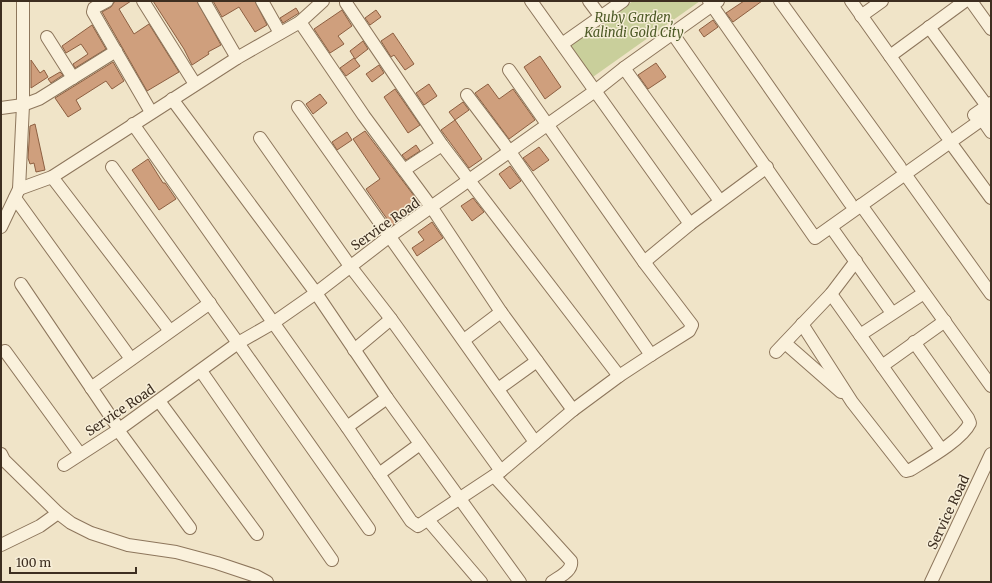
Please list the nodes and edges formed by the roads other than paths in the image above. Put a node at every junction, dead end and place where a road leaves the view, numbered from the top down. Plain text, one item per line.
1 (22, 1) edge
2 (107, 1) edge
3 (143, 1) edge
4 (204, 1) edge
5 (262, 1) edge
6 (323, 1) edge
7 (531, 1) edge
8 (589, 1) edge
9 (623, 1) edge
10 (780, 1) edge
11 (851, 1) edge
12 (882, 1) edge
13 (965, 1) edge
14 (971, 1) edge
15 (713, 2) edge
16 (346, 3) dead end
17 (862, 16) junction
18 (601, 17) junction
19 (300, 22) junction
20 (929, 27) junction
21 (991, 29) edge
22 (280, 33) junction
23 (672, 34) junction
24 (47, 37) dead end
25 (562, 44) junction
26 (116, 50) junction
27 (890, 56) junction
28 (237, 58) junction
29 (624, 68) junction
30 (509, 70) dead end
31 (73, 78) junction
32 (195, 84) junction
33 (595, 91) junction
34 (467, 95) dead end
35 (172, 99) junction
36 (24, 105) junction
37 (298, 107) dead end
38 (1, 108) edge
39 (988, 110) edge
40 (151, 112) junction
41 (133, 124) junction
42 (548, 125) junction
43 (991, 132) edge
44 (260, 138) dead end
45 (948, 138) junction
46 (442, 145) junction
47 (510, 152) junction
48 (112, 167) dead end
49 (767, 167) junction
50 (404, 170) junction
51 (903, 171) junction
52 (52, 177) junction
53 (470, 181) junction
54 (17, 193) junction
55 (991, 198) edge
56 (720, 201) junction
57 (856, 204) junction
58 (432, 208) junction
59 (690, 224) junction
60 (1, 227) edge
61 (831, 227) junction
62 (810, 231) junction
63 (390, 236) junction
64 (856, 261) junction
65 (644, 262) junction
66 (350, 266) junction
67 (21, 284) dead end
68 (316, 293) junction
69 (924, 293) junction
70 (831, 294) junction
71 (991, 294) edge
72 (210, 303) junction
73 (501, 312) junction
74 (892, 313) junction
75 (391, 319) junction
76 (945, 321) junction
77 (273, 323) junction
78 (802, 324) junction
79 (170, 331) junction
80 (860, 335) junction
81 (464, 340) junction
82 (914, 342) junction
83 (238, 343) junction
84 (785, 343) junction
85 (354, 350) junction
86 (5, 351) dead end
87 (776, 352) dead end
88 (651, 355) junction
89 (132, 359) junction
90 (537, 360) junction
91 (882, 366) junction
92 (201, 371) junction
93 (619, 376) junction
94 (991, 386) edge
95 (91, 388) junction
96 (498, 389) junction
97 (387, 398) junction
98 (159, 401) junction
99 (852, 402) junction
100 (573, 410) junction
101 (347, 427) junction
102 (118, 430) junction
103 (535, 442) junction
104 (420, 444) junction
105 (942, 449) junction
106 (80, 454) junction
107 (991, 454) edge
108 (2, 460) edge
109 (64, 464) dead end
110 (497, 473) junction
111 (380, 474) junction
112 (460, 498) junction
113 (58, 512) junction
114 (428, 520) junction
115 (190, 528) dead end
116 (369, 529) dead end
117 (257, 534) dead end
118 (1, 545) edge
119 (332, 560) dead end
120 (267, 582) edge
121 (482, 582) edge
122 (520, 582) edge
123 (552, 582) edge
124 (931, 582) edge

1 - 36 street
2 - 26 street
3 - 32 street
4 - 28 street
5 - 22 street
6 - 19 street
7 - 25 street
8 - 18 street
9 - 18 street
10 - 51 street
11 - 17 street
12 - 17 street
13 - 20 street
14 - 21 street
15 - 23 street, Service Road
15 - 57 street
16 - 46 street
17 - 27 street
18 - 25 street
19 - 22 street
19 - 50 street
20 - 27 street
20 - 39 street
22 - 28 street
23 - 29 street, Service Road
23 - 49 street
24 - 31 street
25 - 33 street
26 - 31 street
26 - 40 street
27 - 45 street
28 - 32 street
29 - 33 street, Service Road
29 - 56 street
30 - 42 street
31 - 36 street
32 - 35 street
33 - 42 street, Service Road
33 - 59 street
34 - 47 street
35 - 40 street
35 - 68 street
36 - 38 street
36 - 54 street
37 - 63 street
39 - 43 street
39 - 45 street
40 - 41 street
41 - 52 street
41 - 77 street
42 - 47 street, Service Road
42 - 65 street
44 - 66 street
45 - 51 street
45 - 55 street
46 - 50 street
46 - 53 street
47 - 53 street, Service Road
47 - 88 street
48 - 72 street
49 - 56 street
49 - 62 street
50 - 58 street
51 - 57 street
51 - 71 street
52 - 54 street
52 - 79 street
53 - 58 street, Service Road
53 - 93 street
54 - 60 street
54 - 89 street
56 - 59 street
57 - 61 street
57 - 62 street
57 - 69 street
58 - 63 street, Service Road
58 - 73 street
59 - 65 street
61 - 62 street
61 - 64 street
63 - 66 street, Service Road
63 - 81 street
64 - 70 street
64 - 74 street
65 - 88 street
66 - 68 street, Service Road
66 - 75 street
67 - 95 street
68 - 77 street, Service Road
68 - 85 street
69 - 74 street
69 - 76 street
70 - 78 street
70 - 80 street
72 - 79 street
72 - 83 street
73 - 81 street
73 - 90 street
74 - 80 street
75 - 85 street
75 - 110 street
76 - 82 street
76 - 94 street
77 - 83 street, Service Road
77 - 101 street
78 - 84 street
78 - 99 street
79 - 89 street
80 - 91 street
81 - 96 street
82 - 91 street
82 - 105 street
83 - 92 street, Service Road
83 - 116 street
84 - 87 street
84 - 99 street
85 - 97 street
86 - 106 street
88 - 93 street
89 - 95 street
90 - 96 street
90 - 100 street
91 - 105 street
92 - 98 street, Service Road
92 - 119 street
93 - 100 street
95 - 102 street
96 - 103 street
97 - 101 street
97 - 104 street
98 - 102 street, Service Road
98 - 117 street
99 - 105 street
100 - 103 street
101 - 111 street
102 - 106 street, Service Road
102 - 115 street
103 - 110 street
104 - 111 street
104 - 112 street
106 - 109 street, Service Road
107 - 124 street, Service Road
108 - 113 street
110 - 112 street
110 - 123 street
111 - 114 street
112 - 114 street
112 - 122 street
113 - 118 street
113 - 120 street
114 - 121 street

